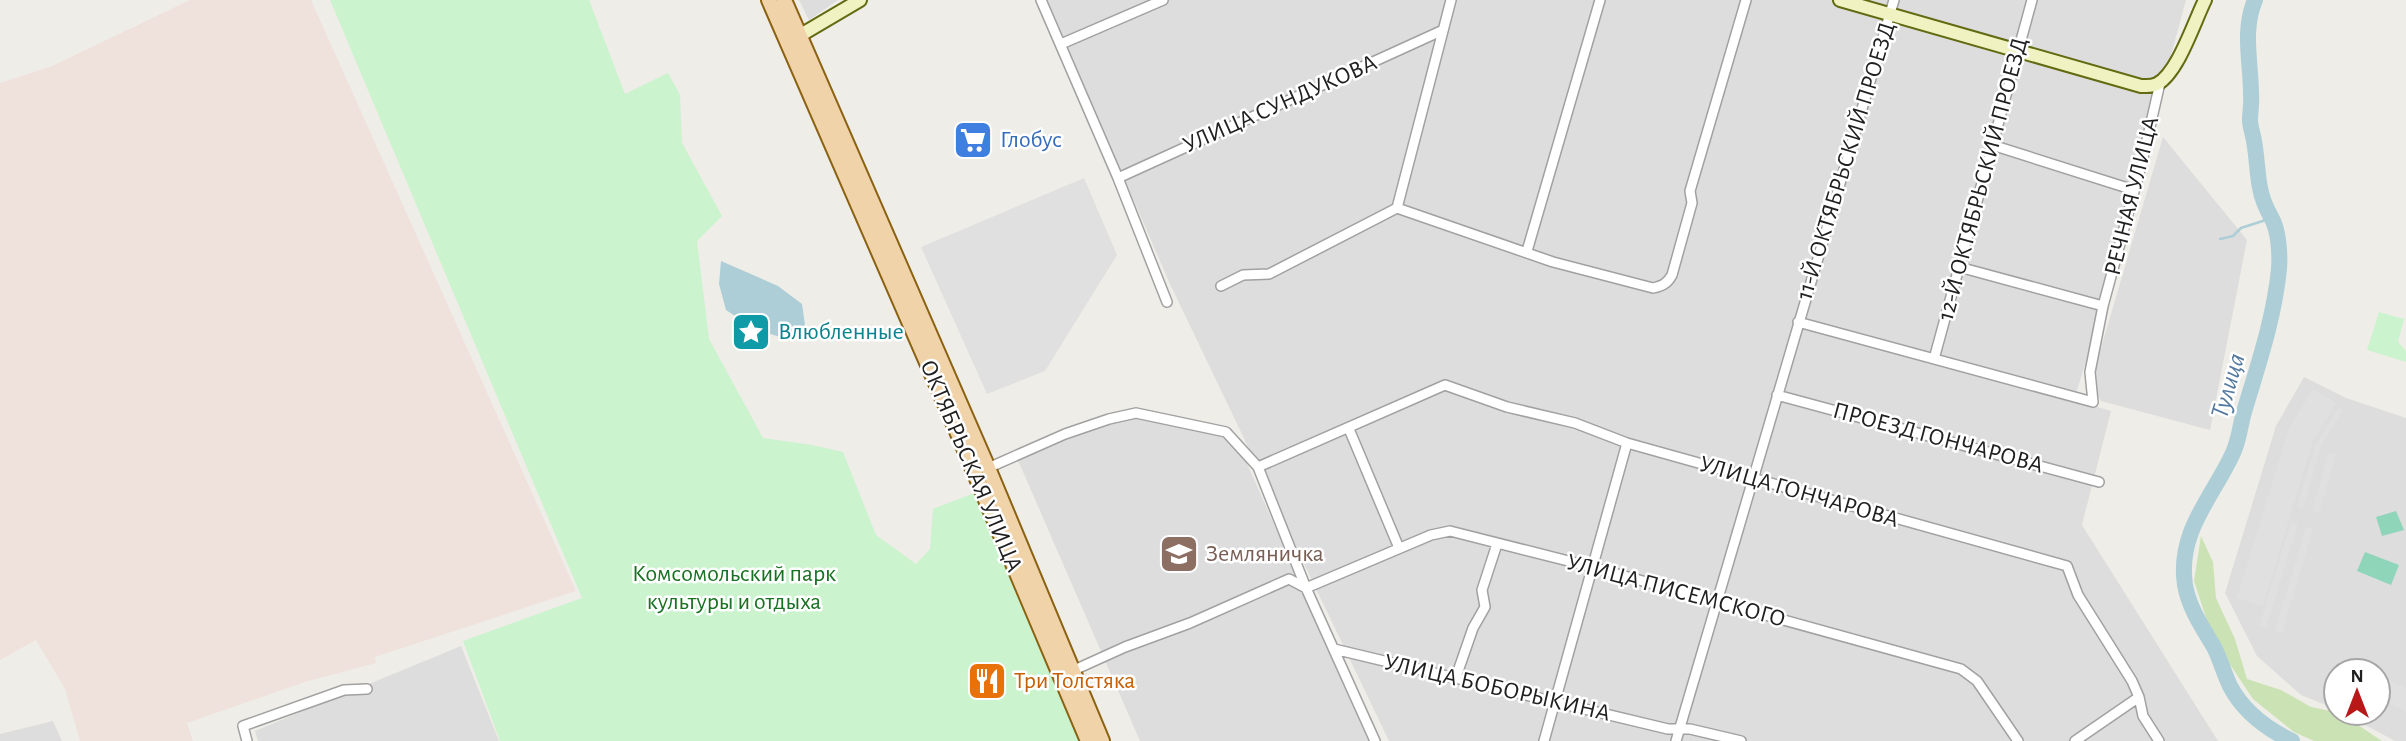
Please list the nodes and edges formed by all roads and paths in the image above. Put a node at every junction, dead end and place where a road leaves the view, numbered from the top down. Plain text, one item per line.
1 (769, 0) edge
2 (784, 0) edge
3 (860, 0) edge
4 (1041, 0) edge
5 (1163, 0) edge
6 (1451, 0) edge
7 (1601, 0) edge
8 (1746, 0) edge
9 (1840, 0) edge
10 (1894, 0) edge
11 (2032, 0) edge
12 (2205, 0) edge
13 (1890, 15) junction
14 (1441, 31) junction
15 (793, 39) junction
16 (1061, 44) junction
17 (2018, 50) junction
18 (2160, 83) junction
19 (1992, 145) junction
20 (1118, 178) junction
21 (2134, 190) junction
22 (1397, 208) junction
23 (1527, 251) junction
24 (1959, 267) junction
25 (1221, 286) dead end
26 (1167, 302) dead end
27 (2103, 306) junction
28 (1798, 321) junction
29 (1934, 359) junction
30 (1777, 395) junction
31 (1349, 429) junction
32 (1627, 443) junction
33 (1258, 467) junction
34 (988, 468) junction
35 (1753, 479) junction
36 (2099, 482) dead end
37 (1497, 544) junction
38 (1399, 548) junction
39 (1592, 567) junction
40 (1306, 588) junction
41 (1718, 603) junction
42 (1334, 649) junction
43 (1072, 671) junction
44 (1456, 677) junction
45 (367, 689) dead end
46 (2139, 697) junction
47 (1555, 701) junction
48 (1679, 728) junction
49 (247, 741) edge
50 (1088, 741) edge
51 (1102, 741) edge
52 (1375, 741) edge
53 (1544, 741) edge
54 (1676, 741) edge
55 (1741, 741) edge
56 (2018, 741) edge
57 (2075, 741) edge
58 (2159, 741) edge

1 - 15 main road, ОКТЯБРЬСКАЯ УЛИЦА
2 - 15 main road, ОКТЯБРЬСКАЯ УЛИЦА
3 - 15 street
4 - 16 street
5 - 16 street
6 - 14 street
7 - 23 street
8 - 23 street
9 - 13 street
10 - 13 street, 11-Й ОКТЯБРЬСКИЙ ПРОЕЗД
11 - 17 street, 12-Й ОКТЯБРЬСКИЙ ПРОЕЗД
12 - 18 street, РЕЧНАЯ УЛИЦА
13 - 17 street
13 - 28 street, 11-Й ОКТЯБРЬСКИЙ ПРОЕЗД
14 - 20 street, УЛИЦА СУНДУКОВА
14 - 22 street
15 - 34 main road, ОКТЯБРЬСКАЯ УЛИЦА
15 - 50 main road, ОКТЯБРЬСКАЯ УЛИЦА
16 - 20 street
17 - 18 street
17 - 19 street, 12-Й ОКТЯБРЬСКИЙ ПРОЕЗД
18 - 21 street, РЕЧНАЯ УЛИЦА
19 - 21 street
19 - 24 street, 12-Й ОКТЯБРЬСКИЙ ПРОЕЗД
20 - 26 street
21 - 27 street, РЕЧНАЯ УЛИЦА
22 - 23 street
22 - 25 street
24 - 27 street
24 - 29 street, 12-Й ОКТЯБРЬСКИЙ ПРОЕЗД
27 - 29 street, РЕЧНАЯ УЛИЦА
28 - 29 street
28 - 30 street, 11-Й ОКТЯБРЬСКИЙ ПРОЕЗД
30 - 35 street, 11-Й ОКТЯБРЬСКИЙ ПРОЕЗД
30 - 36 street, ПРОЕЗД ГОНЧАРОВА
31 - 32 street, УЛИЦА ГОНЧАРОВА
31 - 33 street, УЛИЦА ГОНЧАРОВА
31 - 38 street
32 - 35 street, УЛИЦА ГОНЧАРОВА
32 - 39 street
33 - 34 street
33 - 40 street
34 - 43 main road, ОКТЯБРЬСКАЯ УЛИЦА
35 - 41 street, 11-Й ОКТЯБРЬСКИЙ ПРОЕЗД
35 - 46 street, УЛИЦА ГОНЧАРОВА
37 - 38 street, УЛИЦА ПИСЕМСКОГО
37 - 39 street, УЛИЦА ПИСЕМСКОГО
37 - 44 street
38 - 40 street, УЛИЦА ПИСЕМСКОГО
39 - 41 street, УЛИЦА ПИСЕМСКОГО
39 - 47 street
40 - 42 street
40 - 43 street
41 - 48 street, 11-Й ОКТЯБРЬСКИЙ ПРОЕЗД
41 - 56 street, УЛИЦА ПИСЕМСКОГО
42 - 44 street, УЛИЦА БОБОРЫКИНА
42 - 52 street
43 - 51 main road, ОКТЯБРЬСКАЯ УЛИЦА
44 - 47 street, УЛИЦА БОБОРЫКИНА
45 - 49 street
46 - 57 street
46 - 58 street, УЛИЦА ГОНЧАРОВА
47 - 48 street, УЛИЦА БОБОРЫКИНА
47 - 53 street
48 - 54 street, 11-Й ОКТЯБРЬСКИЙ ПРОЕЗД
48 - 55 street, УЛИЦА БОБОРЫКИНА

